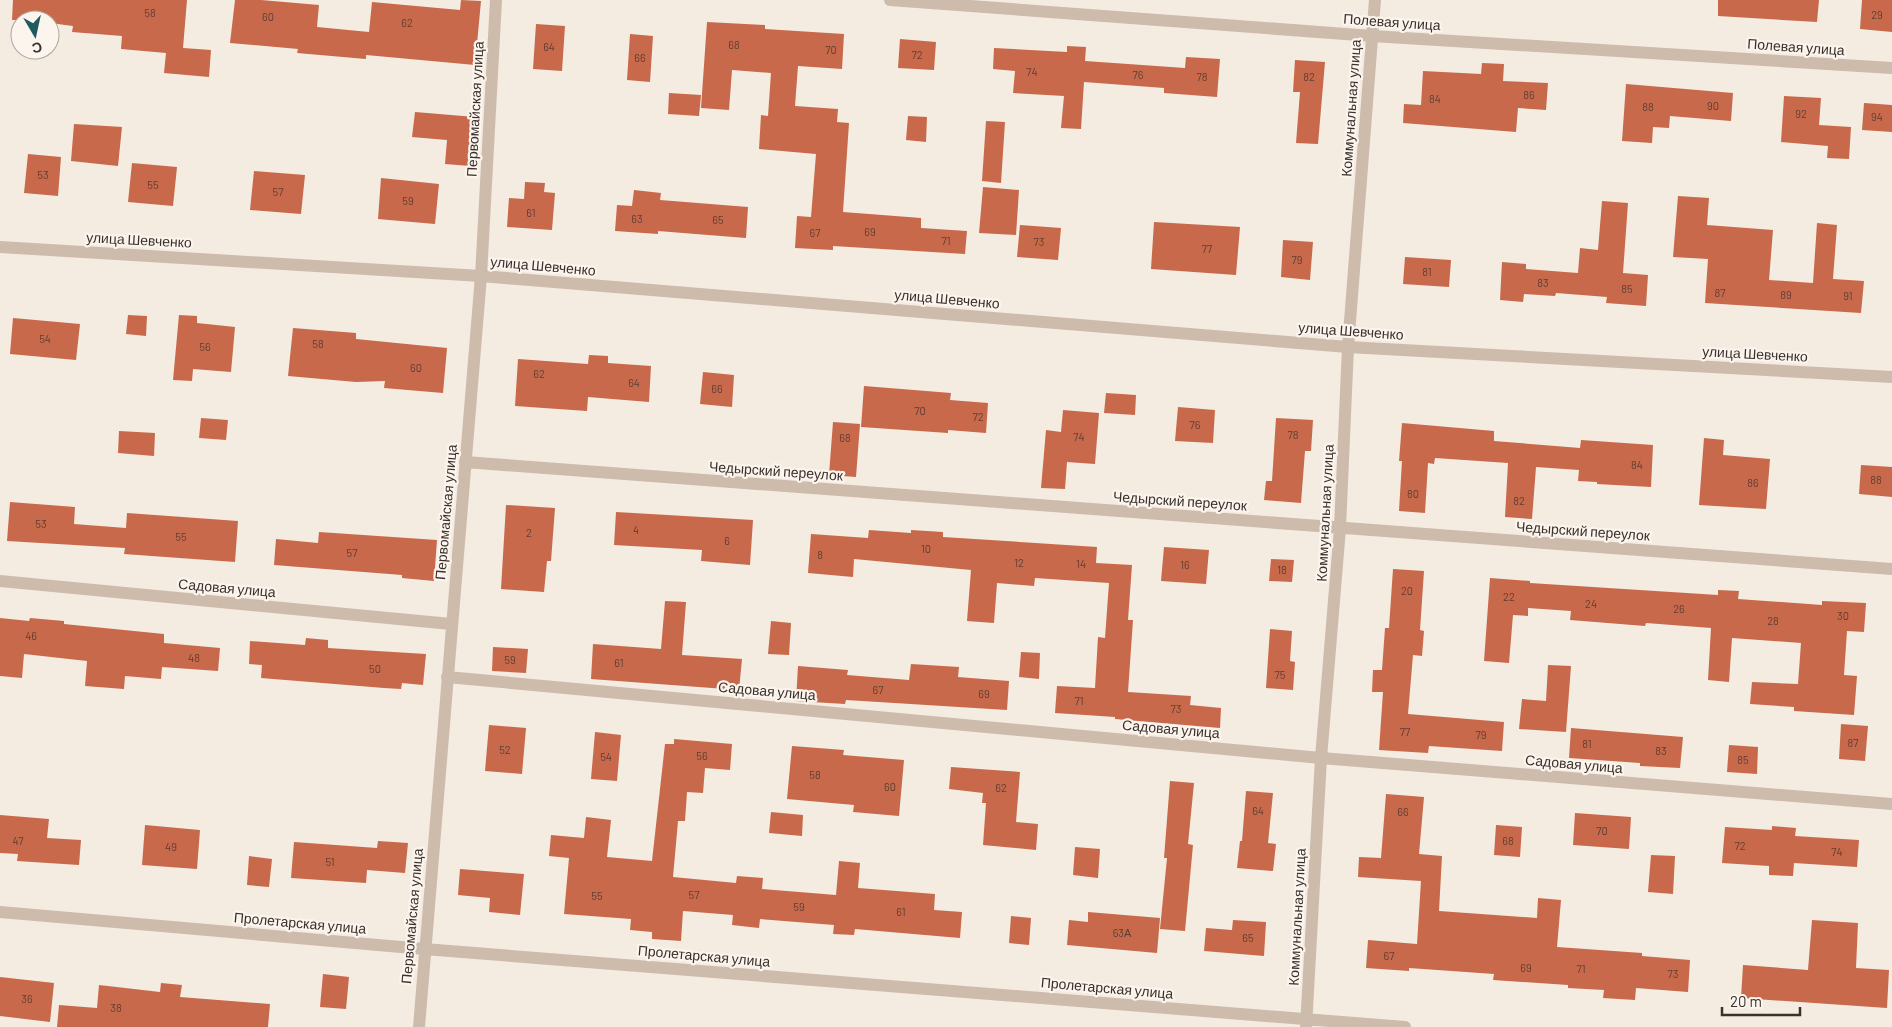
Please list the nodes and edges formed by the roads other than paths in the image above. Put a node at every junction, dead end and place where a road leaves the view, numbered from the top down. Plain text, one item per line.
1 (496, 0) edge
2 (890, 0) edge
3 (1375, 0) edge
4 (1372, 36) junction
5 (1892, 68) edge
6 (0, 247) edge
7 (481, 276) junction
8 (1348, 347) junction
9 (1892, 377) edge
10 (465, 462) junction
11 (1340, 528) junction
12 (1892, 569) edge
13 (0, 581) edge
14 (451, 624) junction
15 (447, 676) junction
16 (1320, 758) junction
17 (1892, 804) edge
18 (0, 912) edge
19 (424, 949) junction
20 (1306, 1023) edge
21 (419, 1027) edge
22 (1405, 1027) edge

1 - 7 street, Первомайская улица
2 - 4 street, Полевая улица
3 - 4 street, Коммунальная улица
4 - 5 street, Полевая улица
4 - 8 street, Коммунальная улица
6 - 7 street, улица Шевченко
7 - 8 street, улица Шевченко
7 - 10 street, Первомайская улица
8 - 9 street, улица Шевченко
8 - 11 street, Коммунальная улица
10 - 11 street, Чедырский переулок
10 - 14 street, Первомайская улица
11 - 12 street, Чедырский переулок
11 - 16 street, Коммунальная улица
13 - 14 street, Садовая улица
14 - 15 street, Первомайская улица
15 - 16 street, Садовая улица
15 - 19 street, Первомайская улица
16 - 17 street, Садовая улица
16 - 20 street, Коммунальная улица
18 - 19 street, Пролетарская улица
19 - 20 street, Пролетарская улица
19 - 21 street, Первомайская улица
20 - 22 street, Пролетарская улица

